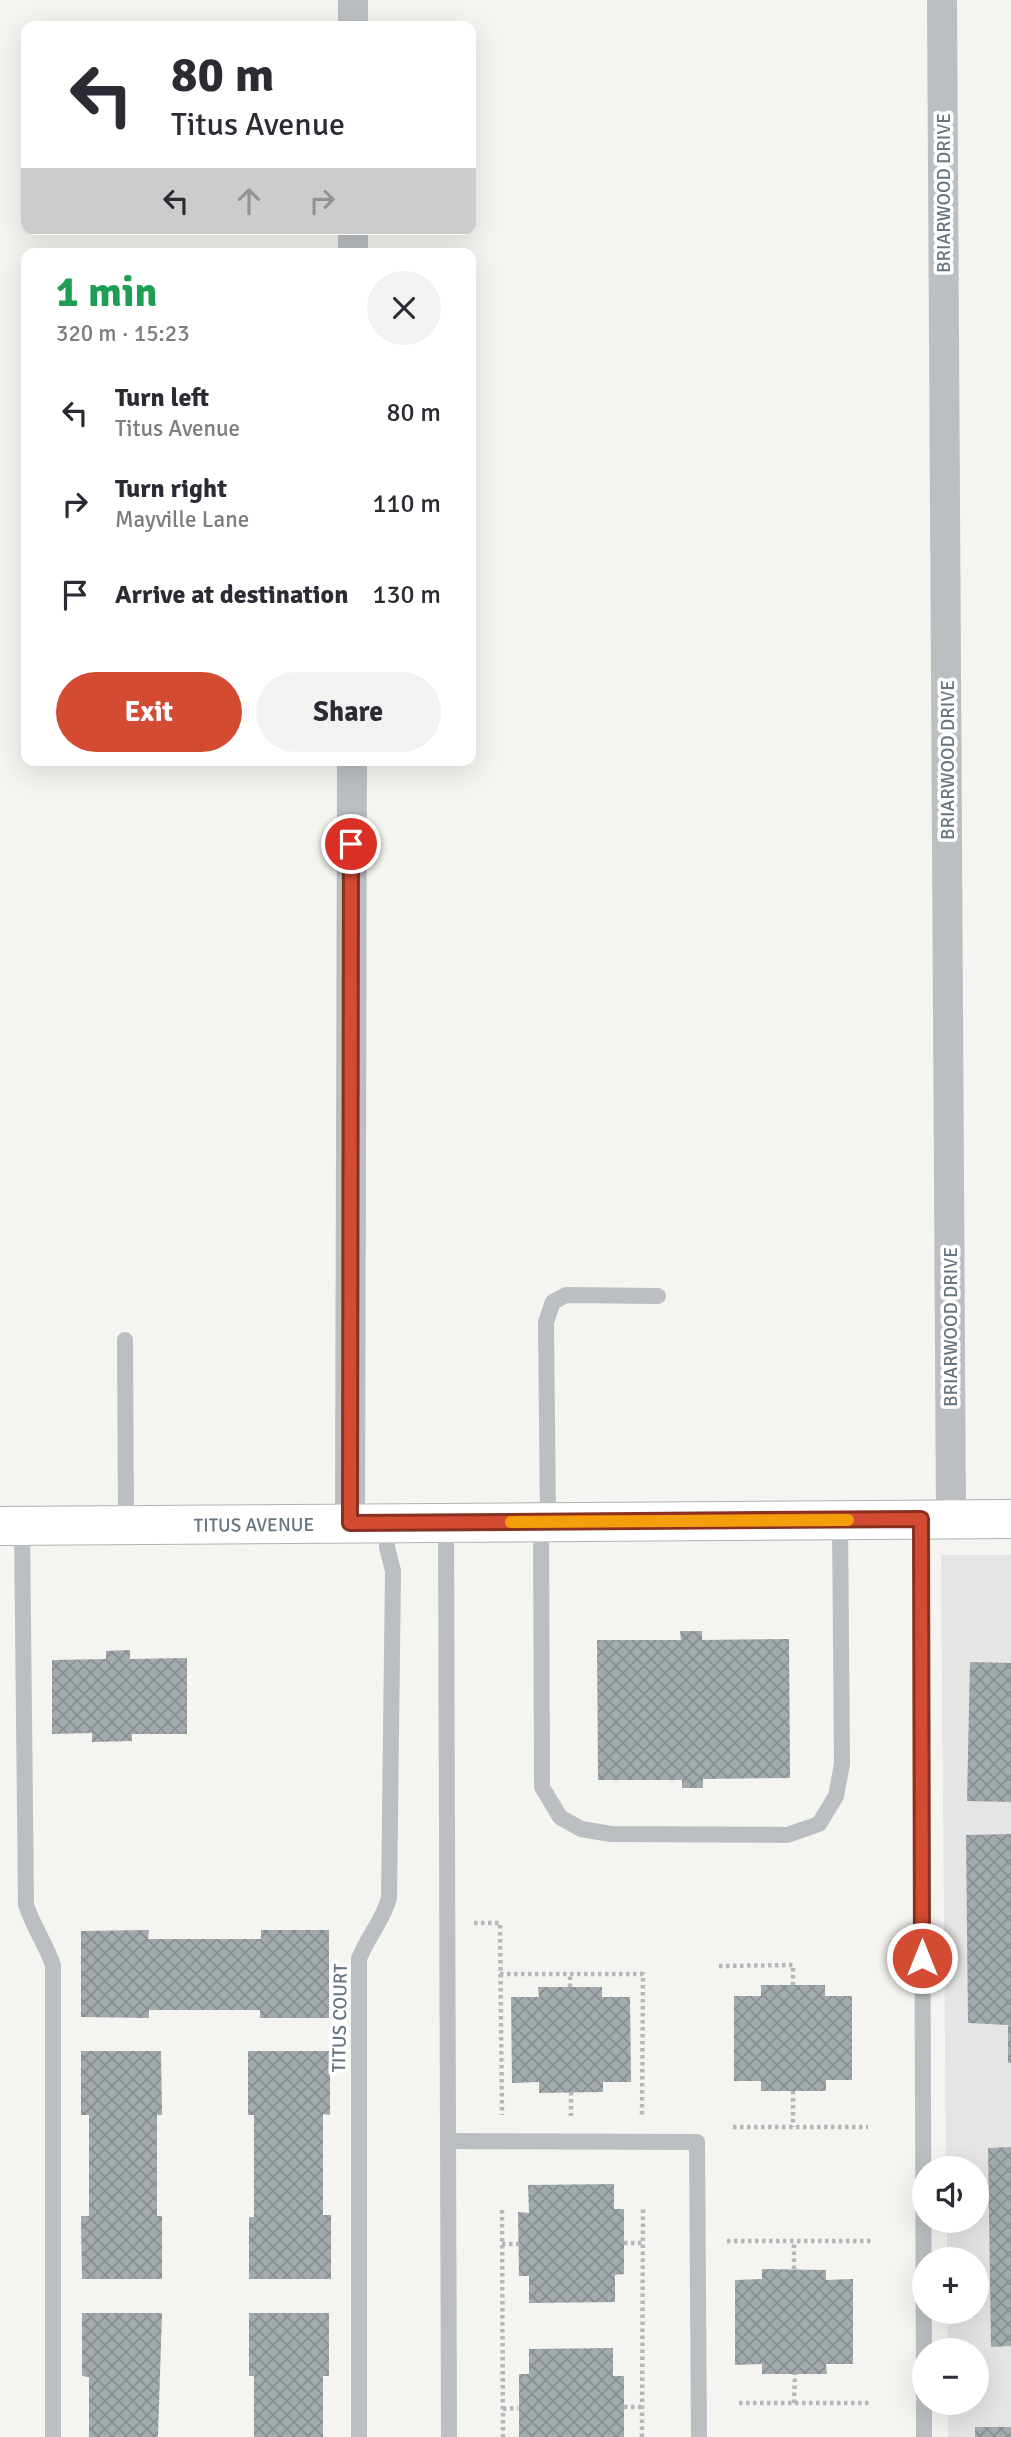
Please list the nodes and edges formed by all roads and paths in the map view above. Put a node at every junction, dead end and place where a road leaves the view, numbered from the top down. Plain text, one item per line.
1 (353, 0) edge
2 (942, 0) edge
3 (353, 21) edge
4 (352, 766) edge
5 (658, 1296) dead end
6 (125, 1340) dead end
7 (936, 1519) junction
8 (1011, 1519) edge
9 (840, 1520) junction
10 (545, 1522) junction
11 (369, 1523) junction
12 (446, 1523) junction
13 (125, 1525) junction
14 (11, 1526) edge
15 (470, 1923) dead end
16 (719, 1966) dead end
17 (570, 1974) junction
18 (500, 1975) junction
19 (793, 1985) dead end
20 (570, 1987) dead end
21 (793, 2091) dead end
22 (571, 2092) dead end
23 (502, 2117) dead end
24 (571, 2117) dead end
25 (642, 2117) dead end
26 (733, 2127) dead end
27 (793, 2127) junction
28 (868, 2127) dead end
29 (448, 2141) junction
30 (643, 2208) dead end
31 (502, 2210) dead end
32 (727, 2241) dead end
33 (794, 2241) junction
34 (871, 2241) dead end
35 (624, 2243) dead end
36 (643, 2244) junction
37 (502, 2245) junction
38 (519, 2245) dead end
39 (794, 2269) dead end
40 (925, 2338) edge
41 (795, 2374) dead end
42 (739, 2403) dead end
43 (794, 2403) junction
44 (872, 2403) dead end
45 (624, 2407) dead end
46 (642, 2407) junction
47 (519, 2408) dead end
48 (503, 2409) junction
49 (924, 2415) edge
50 (53, 2437) edge
51 (359, 2437) edge
52 (449, 2437) edge
53 (503, 2437) edge
54 (642, 2437) edge
55 (699, 2437) edge
56 (924, 2437) edge

1 - 3 street
2 - 7 street, BRIARWOOD DRIVE
4 - 11 street
5 - 10 lane
6 - 13 lane
7 - 8 main road, TITUS AVENUE
7 - 9 main road, TITUS AVENUE
7 - 40 lane
9 - 10 main road, TITUS AVENUE
9 - 10 lane
10 - 12 main road, TITUS AVENUE
11 - 12 main road, TITUS AVENUE
11 - 13 main road, TITUS AVENUE
11 - 51 lane, TITUS COURT
12 - 29 lane
13 - 14 main road, TITUS AVENUE
14 - 50 lane
15 - 18 path
16 - 19 path
17 - 18 path
17 - 20 path
17 - 25 path
18 - 23 path
21 - 27 path
22 - 24 path
26 - 27 path
27 - 28 path
29 - 52 lane
29 - 55 lane
30 - 36 path
31 - 37 path
32 - 33 path
33 - 34 path
33 - 39 path
35 - 36 path
36 - 46 path
37 - 38 path
37 - 48 path
41 - 43 path
42 - 43 path
43 - 44 path
45 - 46 path
46 - 54 path
47 - 48 path
48 - 53 path
49 - 56 lane

